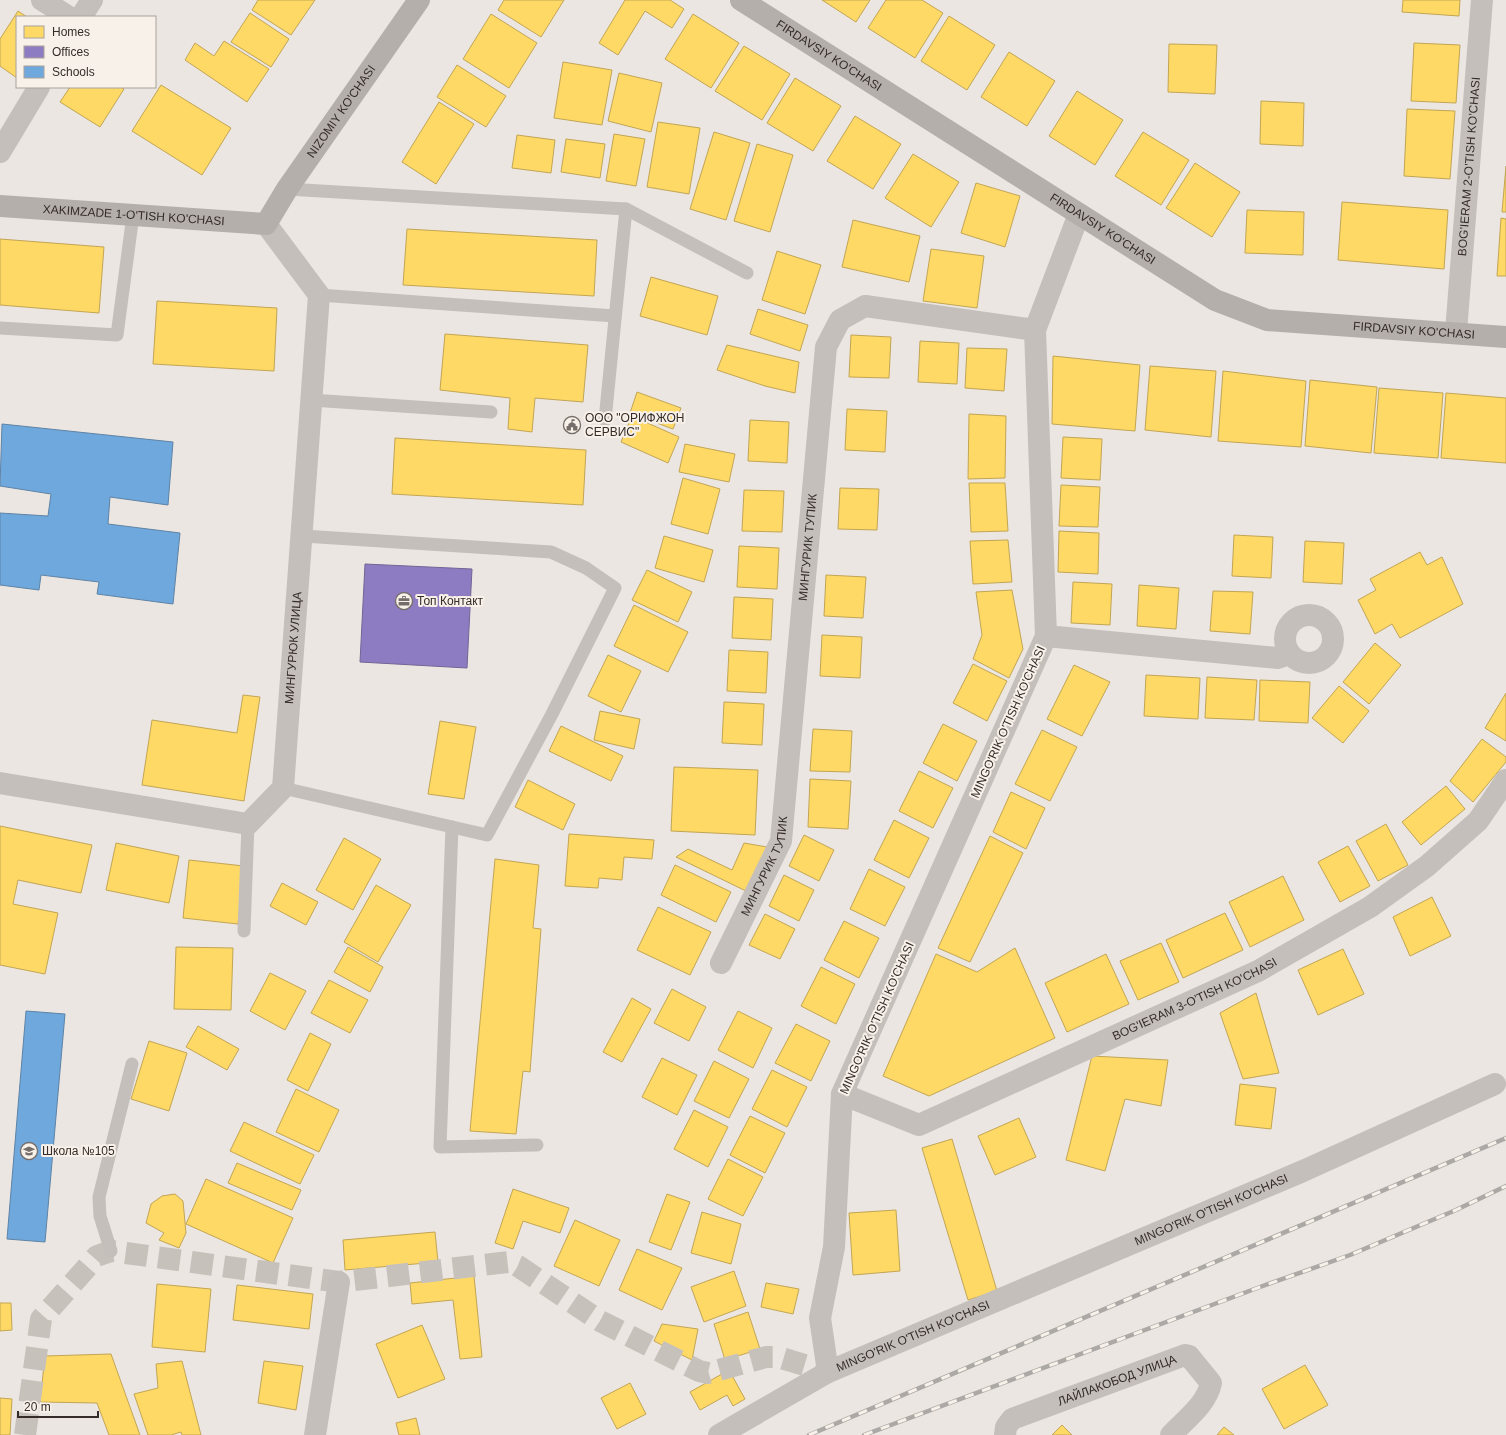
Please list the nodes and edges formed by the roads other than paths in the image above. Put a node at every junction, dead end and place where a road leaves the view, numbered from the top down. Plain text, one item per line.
1 (42, 0) edge
2 (92, 0) edge
3 (419, 0) edge
4 (741, 0) edge
5 (1482, 0) edge
6 (67, 16) edge
7 (82, 16) edge
8 (38, 88) edge
9 (0, 152) edge
10 (287, 189) junction
11 (0, 206) edge
12 (626, 209) junction
13 (1079, 214) junction
14 (133, 215) junction
15 (266, 224) junction
16 (748, 273) dead end
17 (319, 295) junction
18 (615, 316) junction
19 (0, 328) edge
20 (1035, 330) junction
21 (1456, 332) junction
22 (1506, 337) edge
23 (311, 400) junction
24 (491, 412) dead end
25 (605, 420) dead end
26 (303, 536) junction
27 (1046, 636) junction
28 (1289, 654) dead end
29 (1506, 780) edge
30 (0, 783) edge
31 (283, 788) junction
32 (248, 824) junction
33 (452, 827) junction
34 (244, 931) dead end
35 (721, 963) dead end
36 (132, 1064) dead end
37 (1495, 1084) dead end
38 (842, 1094) junction
39 (537, 1145) dead end
40 (111, 1251) dead end
41 (339, 1282) dead end
42 (828, 1372) junction
43 (315, 1435) edge
44 (719, 1435) edge
45 (1005, 1435) edge
46 (1171, 1435) edge

1 - 6 street
2 - 7 street
3 - 10 street, NIZOMIY KO'CHASI
4 - 13 street, FIRDAVSIY KO'CHASI
5 - 21 street, BOG'IERAM 2-O'TISH KO'CHASI
8 - 9 street
10 - 12 lane
10 - 15 street, NIZOMIY KO'CHASI
11 - 14 street, XAKIMZADE 1-O'TISH KO'CHASI
12 - 16 lane
12 - 18 lane
13 - 20 street, MINGO'RIK O'TISH KO'CHASI
13 - 21 street, FIRDAVSIY KO'CHASI
14 - 15 street, XAKIMZADE 1-O'TISH KO'CHASI
14 - 19 lane
15 - 17 street
17 - 18 lane
17 - 23 street, МИНГУРЮК УЛИЦА
18 - 25 lane
20 - 27 street, MINGO'RIK O'TISH KO'CHASI
20 - 35 street, МИНГУРИК ТУПИК
21 - 22 street, FIRDAVSIY KO'CHASI
23 - 24 lane
23 - 26 street, МИНГУРЮК УЛИЦА
26 - 31 street, МИНГУРЮК УЛИЦА
26 - 33 lane
27 - 28 street, MINGO'RIK O'TISH KO'CHASI
27 - 38 street, MINGO'RIK O'TISH KO'CHASI
29 - 38 street, BOG'IERAM 3-O'TISH KO'CHASI
30 - 32 street
31 - 32 street
31 - 33 lane
32 - 34 lane
33 - 39 lane
36 - 40 lane
37 - 42 street, MINGO'RIK O'TISH KO'CHASI
38 - 42 street, MINGO'RIK O'TISH KO'CHASI
41 - 43 street
42 - 44 street
45 - 46 street, ЛАЙЛАКОБОД УЛИЦА

